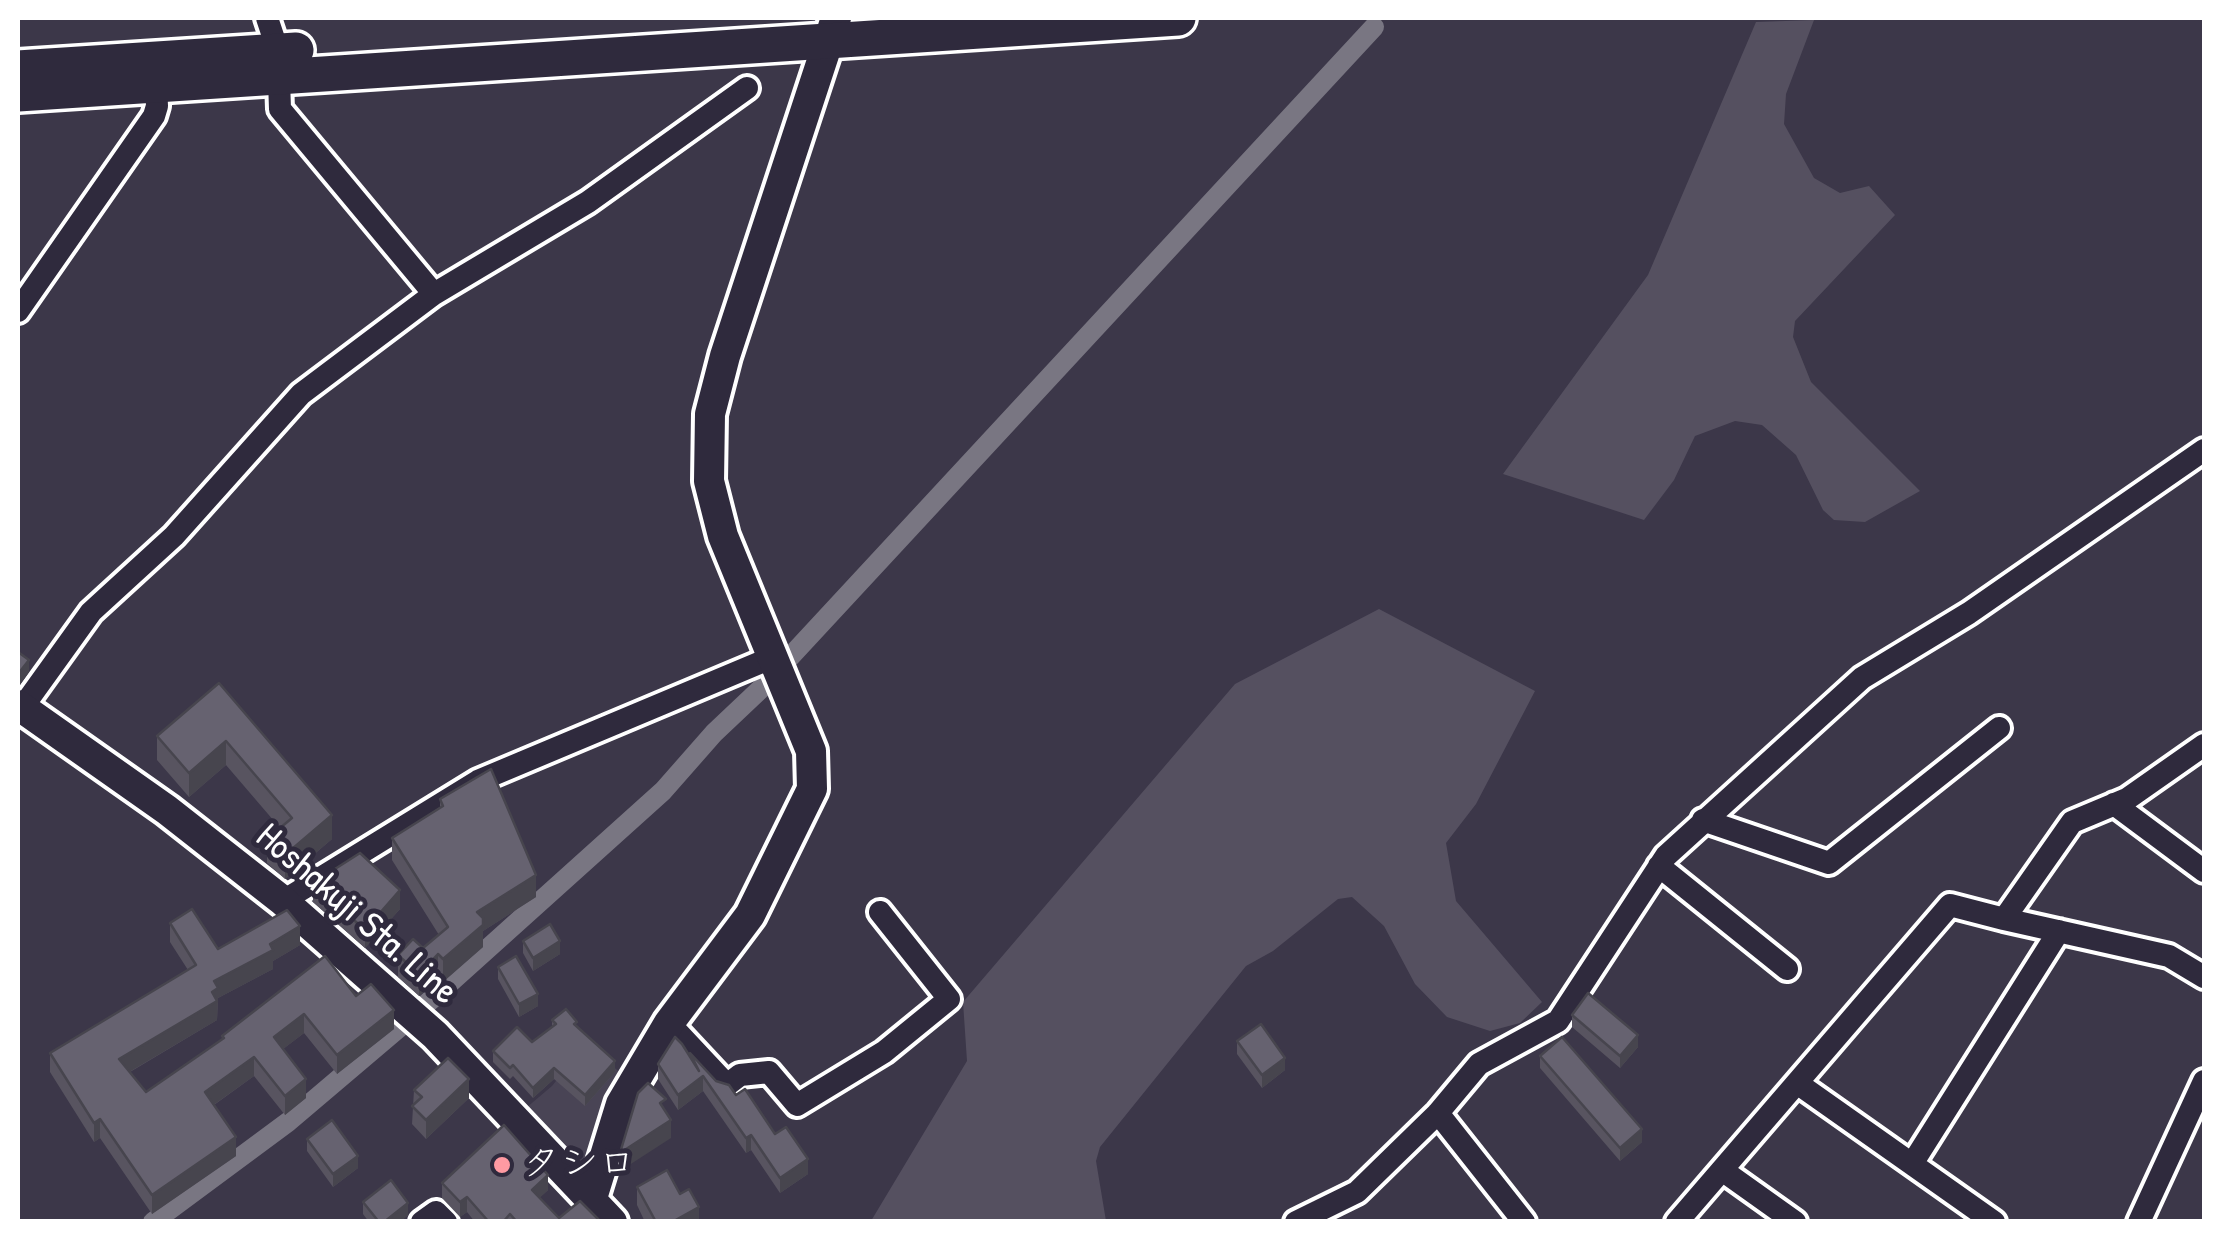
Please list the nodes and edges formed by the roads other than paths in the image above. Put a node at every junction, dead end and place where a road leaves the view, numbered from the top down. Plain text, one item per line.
1 (267, 18) edge
2 (1178, 18) edge
3 (830, 25) edge
4 (279, 63) junction
5 (18, 68) edge
6 (156, 85) junction
7 (746, 88) dead end
8 (18, 94) edge
9 (434, 294) junction
10 (18, 311) edge
11 (2204, 450) edge
12 (772, 658) junction
13 (20, 706) edge
14 (1999, 728) dead end
15 (2200, 755) edge
16 (2114, 804) junction
17 (1704, 820) junction
18 (1660, 866) junction
19 (2204, 872) edge
20 (283, 901) junction
21 (880, 912) dead end
22 (2004, 919) junction
23 (2059, 931) junction
24 (1787, 969) dead end
25 (2204, 977) edge
26 (668, 1023) junction
27 (2204, 1081) edge
28 (1797, 1083) junction
29 (1438, 1113) junction
30 (2198, 1113) edge
31 (1912, 1164) junction
32 (1722, 1170) junction
33 (602, 1210) edge
34 (422, 1222) edge
35 (446, 1222) edge
36 (1296, 1222) edge
37 (1524, 1222) edge
38 (1678, 1222) edge
39 (1795, 1222) edge
40 (1994, 1222) edge
41 (2139, 1222) edge

1 - 4 street
2 - 3 main road
3 - 4 main road
3 - 12 street
4 - 5 main road
4 - 6 main road
4 - 9 street
6 - 8 main road
6 - 10 street
7 - 9 street
9 - 13 street
11 - 17 street
12 - 20 street
12 - 26 street
13 - 20 street, Hoshakuji Sta. Line
14 - 17 street
15 - 16 street
16 - 19 street
16 - 22 street
17 - 18 street
18 - 24 street
18 - 29 street
20 - 33 street, Hoshakuji Sta. Line
21 - 26 street
22 - 23 street
22 - 28 street
23 - 25 street
23 - 31 street
26 - 33 street
27 - 30 street
28 - 31 street
28 - 32 street
29 - 36 street
29 - 37 street
30 - 41 street
31 - 40 street
32 - 38 street
32 - 39 street
34 - 35 street

